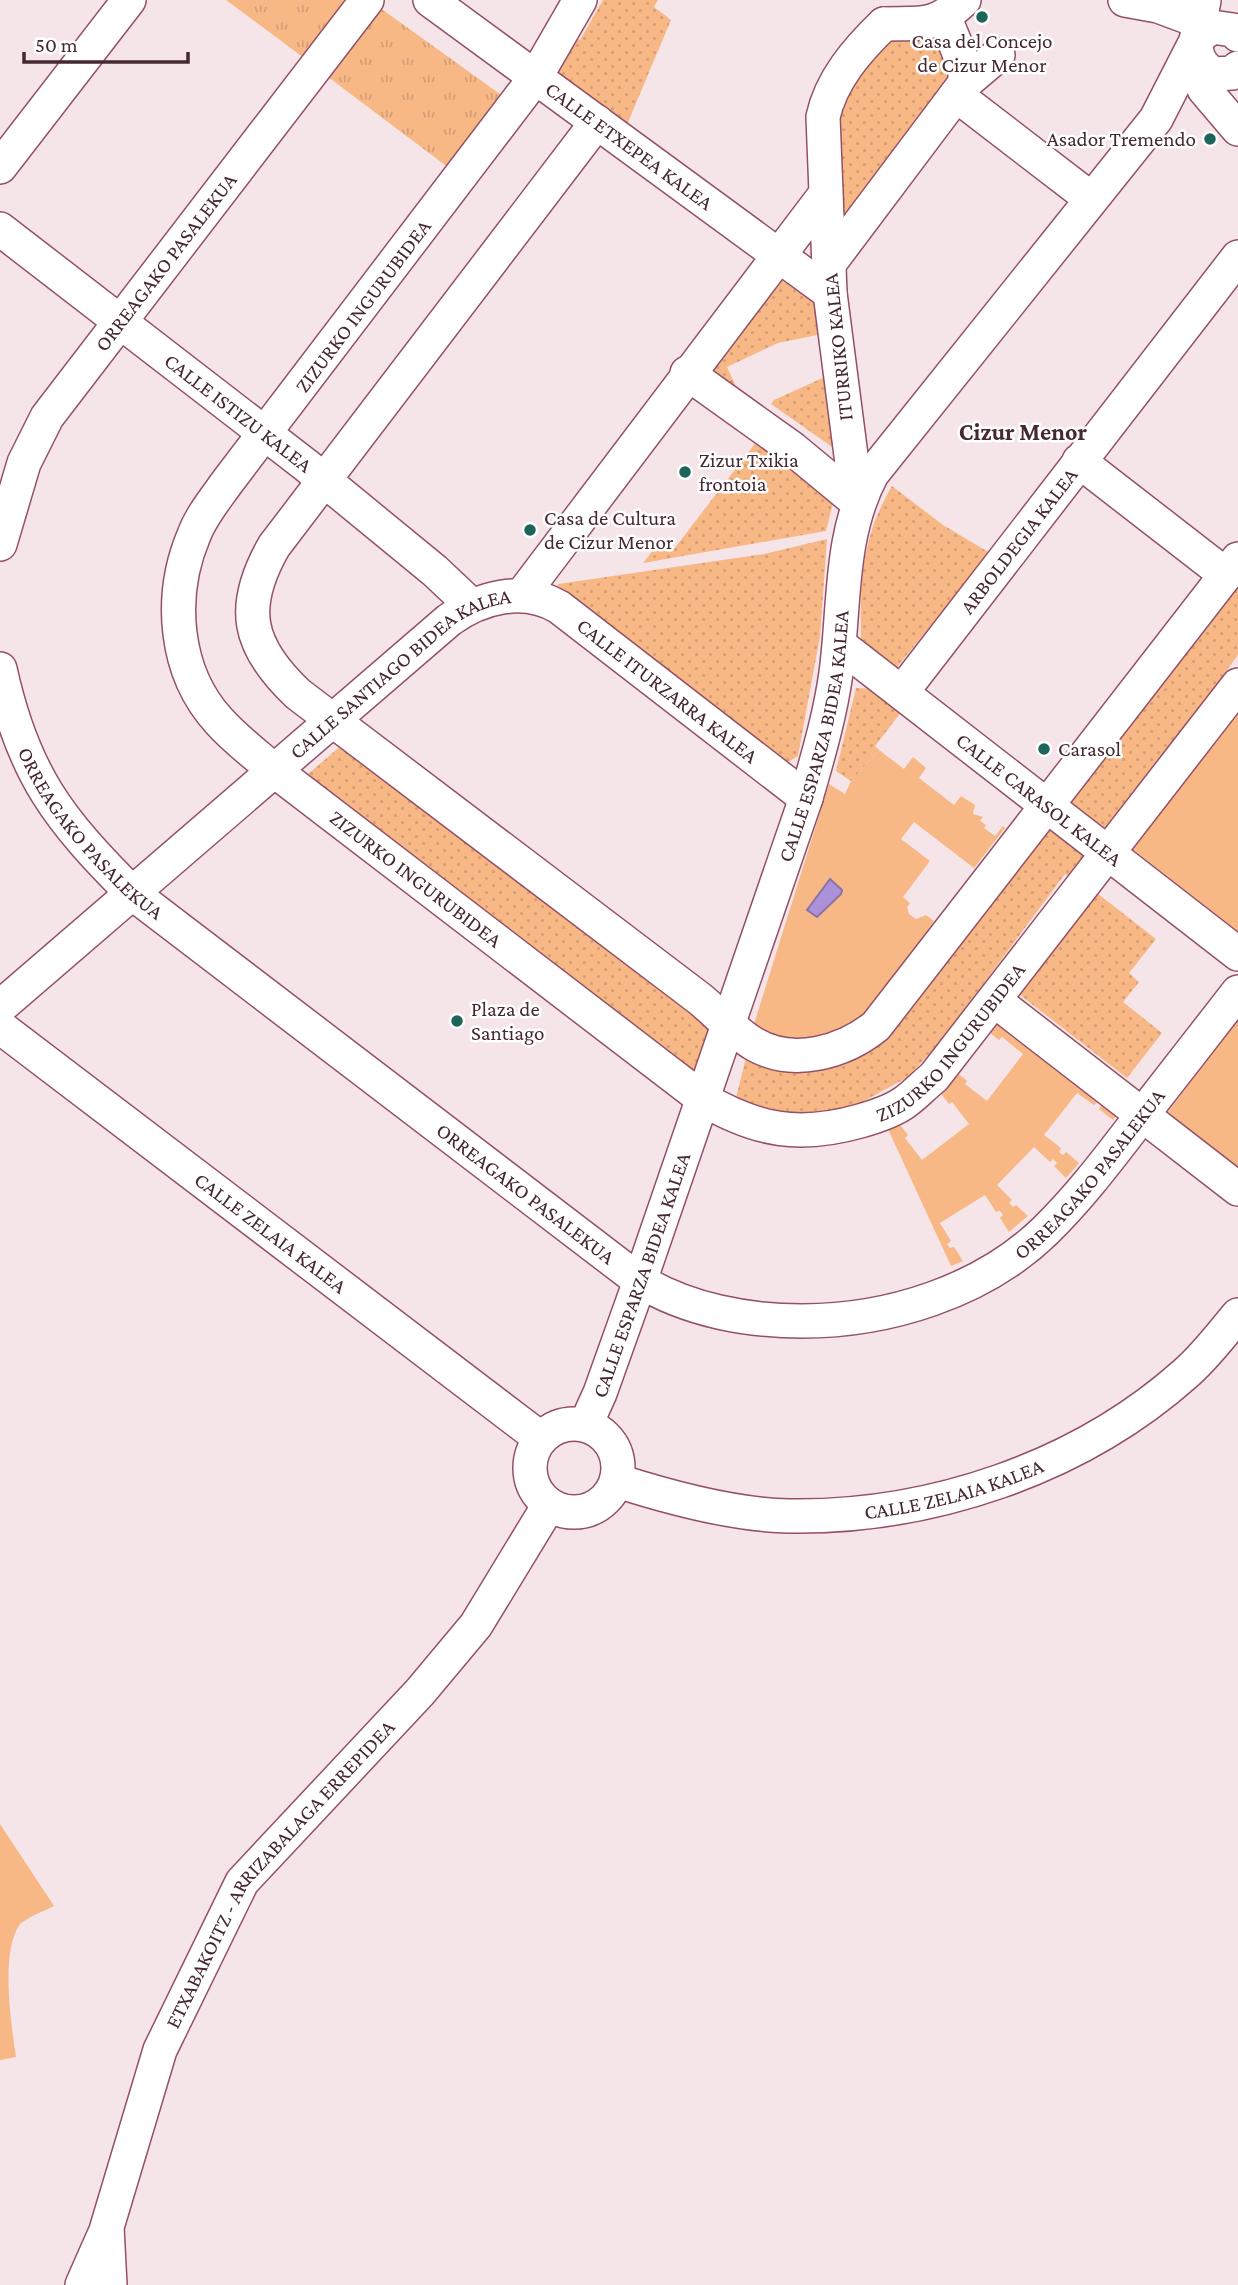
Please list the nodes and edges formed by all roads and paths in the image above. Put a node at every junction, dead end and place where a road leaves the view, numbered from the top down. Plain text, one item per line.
1 (130, 0) edge
2 (367, 0) edge
3 (430, 0) edge
4 (580, 0) edge
5 (1125, 0) edge
6 (954, 9) edge
7 (881, 12) edge
8 (1216, 22) edge
9 (998, 55) dead end
10 (1222, 77) edge
11 (536, 78) junction
12 (960, 89) junction
13 (1156, 119) junction
14 (597, 122) junction
15 (1238, 129) edge
16 (0, 167) edge
17 (824, 196) junction
18 (1090, 198) junction
19 (0, 229) edge
20 (777, 256) junction
21 (1238, 257) edge
22 (829, 279) junction
23 (119, 322) junction
24 (687, 373) junction
25 (265, 434) junction
26 (1079, 461) junction
27 (323, 480) junction
28 (858, 502) junction
29 (0, 544) edge
30 (1232, 567) edge
31 (522, 595) junction
32 (471, 605) junction
33 (839, 645) junction
34 (0, 670) edge
35 (1238, 685) edge
36 (902, 692) junction
37 (333, 720) junction
38 (275, 771) junction
39 (806, 798) junction
40 (1048, 807) junction
41 (1107, 852) junction
42 (132, 893) junction
43 (1238, 954) edge
44 (1238, 992) edge
45 (994, 1000) junction
46 (0, 1007) edge
47 (730, 1026) junction
48 (0, 1027) edge
49 (703, 1099) junction
50 (1142, 1115) junction
51 (1238, 1189) edge
52 (640, 1281) junction
53 (1238, 1315) edge
54 (586, 1424) junction
55 (540, 1438) junction
56 (618, 1481) junction
57 (549, 1505) junction
58 (107, 2227) junction
59 (82, 2285) edge
60 (110, 2285) edge

1 - 16 street
2 - 23 street, ORREAGAKO PASALEKUA
3 - 11 street, CALLE ETXEPEA KALEA
4 - 11 street, ZIZURKO INGURUBIDEA
5 - 8 street
6 - 7 street
6 - 12 street
7 - 17 street, ITURRIKO KALEA
8 - 10 street
8 - 13 street, CALLE ESPARZA BIDEA KALEA
9 - 12 street
10 - 13 street, CALLE ESPARZA BIDEA KALEA
10 - 15 street
11 - 14 street, CALLE ETXEPEA KALEA
11 - 25 street, ZIZURKO INGURUBIDEA
12 - 18 street
12 - 22 street
13 - 18 street, CALLE ESPARZA BIDEA KALEA
14 - 20 street, CALLE ETXEPEA KALEA
14 - 27 street
17 - 20 street, CALLE SANTIAGO BIDEA KALEA
17 - 22 street, ITURRIKO KALEA
18 - 28 street, CALLE ESPARZA BIDEA KALEA
19 - 23 street, CALLE ISTIZU KALEA
20 - 22 street, CALLE ETXEPEA KALEA
20 - 24 street, CALLE SANTIAGO BIDEA KALEA
21 - 26 street, ARBOLDEGIA KALEA
22 - 28 street, ITURRIKO KALEA
23 - 25 street, CALLE ISTIZU KALEA
23 - 29 street, ORREAGAKO PASALEKUA
24 - 28 street
24 - 31 street, CALLE SANTIAGO BIDEA KALEA
25 - 27 street, CALLE ISTIZU KALEA
25 - 38 street, ZIZURKO INGURUBIDEA
26 - 30 street
26 - 36 street, ARBOLDEGIA KALEA
27 - 32 street, CALLE ISTIZU KALEA
27 - 37 street
28 - 33 street, CALLE ESPARZA BIDEA KALEA
30 - 40 street
31 - 32 street, CALLE SANTIAGO BIDEA KALEA
31 - 39 street, CALLE ITURZARRA KALEA
32 - 37 street, CALLE SANTIAGO BIDEA KALEA
33 - 36 street, CALLE CARASOL KALEA
33 - 39 street, CALLE ESPARZA BIDEA KALEA
34 - 42 street, ORREAGAKO PASALEKUA
35 - 41 street, ZIZURKO INGURUBIDEA
36 - 40 street, CALLE CARASOL KALEA
37 - 38 street, CALLE SANTIAGO BIDEA KALEA
37 - 47 street
38 - 42 street, CALLE SANTIAGO BIDEA KALEA
38 - 49 street, ZIZURKO INGURUBIDEA
39 - 47 street, CALLE ESPARZA BIDEA KALEA
40 - 41 street, CALLE CARASOL KALEA
40 - 47 street
41 - 43 street, CALLE CARASOL KALEA
41 - 45 street, ZIZURKO INGURUBIDEA
42 - 46 street, CALLE SANTIAGO BIDEA KALEA
42 - 52 street, ORREAGAKO PASALEKUA
44 - 50 street, ORREAGAKO PASALEKUA
45 - 49 street, ZIZURKO INGURUBIDEA
45 - 50 street
47 - 49 street, CALLE ESPARZA BIDEA KALEA
48 - 55 street, CALLE ZELAIA KALEA
49 - 52 street, CALLE ESPARZA BIDEA KALEA
50 - 51 street
50 - 52 street, ORREAGAKO PASALEKUA
52 - 54 street, CALLE ESPARZA BIDEA KALEA
53 - 56 street, CALLE ZELAIA KALEA
54 - 55 street
54 - 56 street
55 - 57 street
56 - 57 street
57 - 58 street, ETXABAKOITZ - ARRIZABALAGA ERREPIDEA
58 - 59 street
58 - 60 street, ETXABAKOITZ - ARRIZABALAGA ERREPIDEA

